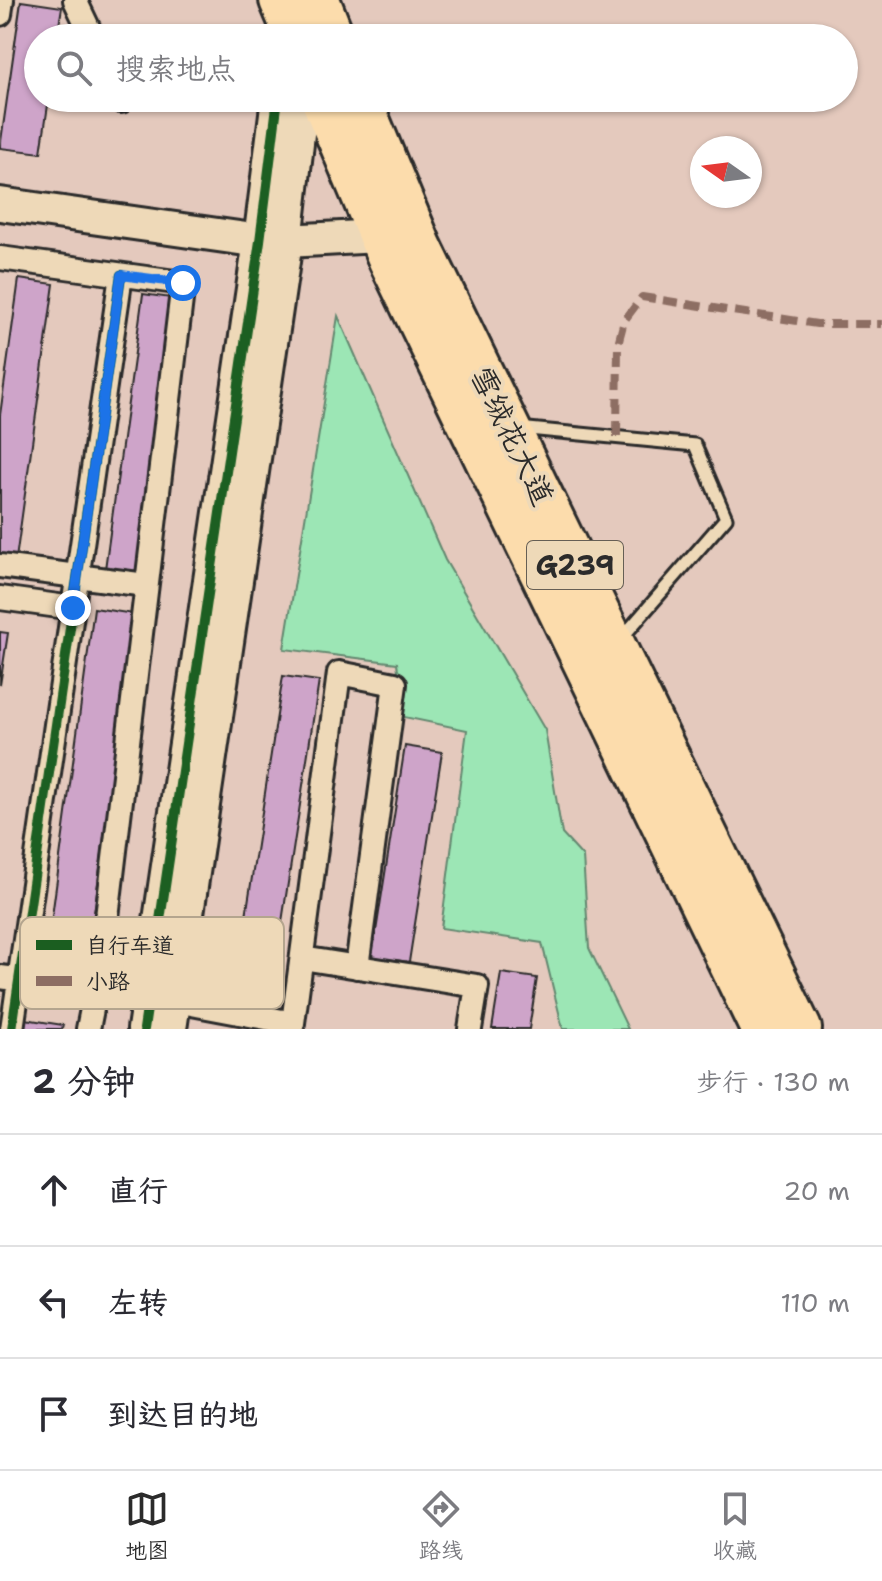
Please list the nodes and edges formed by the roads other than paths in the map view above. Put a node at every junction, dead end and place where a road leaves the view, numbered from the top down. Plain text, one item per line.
1 (2, 0) edge
2 (75, 0) edge
3 (281, 0) edge
4 (304, 0) edge
5 (318, 0) edge
6 (0, 14) edge
7 (86, 24) edge
8 (282, 24) edge
9 (291, 24) edge
10 (305, 24) edge
11 (327, 24) edge
12 (278, 112) edge
13 (299, 112) edge
14 (328, 112) edge
15 (365, 112) edge
16 (0, 204) edge
17 (379, 236) junction
18 (273, 241) junction
19 (420, 246) junction
20 (0, 258) edge
21 (121, 275) junction
22 (508, 427) junction
23 (0, 566) edge
24 (77, 578) junction
25 (146, 585) junction
26 (0, 598) edge
27 (73, 608) junction
28 (614, 646) junction
29 (20, 917) edge
30 (107, 917) edge
31 (177, 917) edge
32 (20, 919) edge
33 (302, 958) junction
34 (357, 967) junction
35 (10, 978) edge
36 (92, 1009) edge
37 (164, 1009) edge
38 (293, 1026) edge
39 (12, 1029) edge
40 (88, 1029) edge
41 (144, 1029) edge
42 (470, 1029) edge
43 (762, 1029) edge
44 (800, 1029) edge

1 - 6 street
2 - 7 street
3 - 8 street
3 - 9 highway
4 - 10 street
5 - 11 highway
12 - 18 street
13 - 18 street
14 - 17 highway, 雪绒花大道 / G239
15 - 19 highway, 雪绒花大道 / G239
16 - 18 street
17 - 18 street
17 - 19 street
17 - 43 highway, 雪绒花大道 / G239
18 - 31 street
19 - 22 highway, 雪绒花大道 / G239
20 - 21 street
21 - 24 street
21 - 25 street
22 - 28 highway, 雪绒花大道 / G239
22 - 28 lane
23 - 24 street
24 - 25 street
24 - 27 street
25 - 30 street
26 - 27 street
27 - 29 street
28 - 44 highway, 雪绒花大道 / G239
32 - 35 street
33 - 34 street
33 - 34 street
33 - 38 street
34 - 42 street
35 - 39 street
36 - 40 street
37 - 38 street
37 - 41 street

